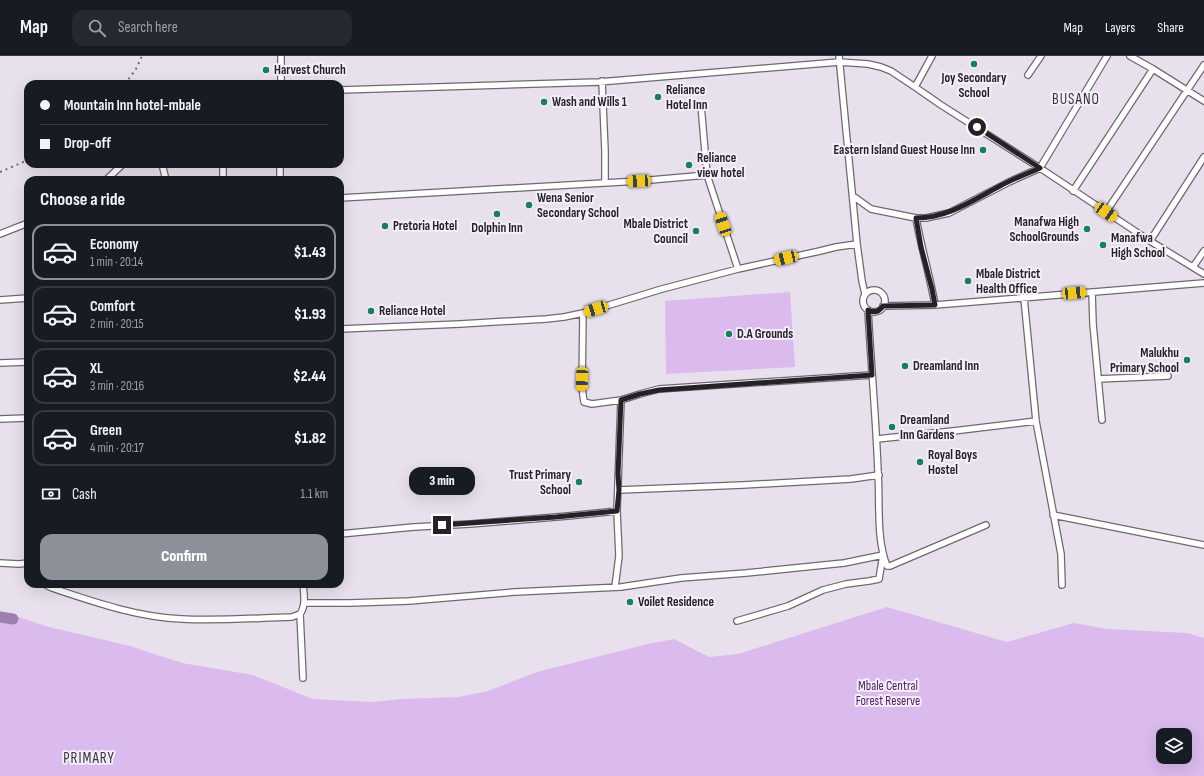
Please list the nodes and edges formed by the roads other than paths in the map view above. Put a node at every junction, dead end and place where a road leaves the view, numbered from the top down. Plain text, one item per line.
1 (281, 56) edge
2 (932, 56) edge
3 (1041, 56) edge
4 (1107, 56) edge
5 (1130, 56) edge
6 (839, 59) edge
7 (1204, 64) edge
8 (1153, 68) junction
9 (1028, 75) dead end
10 (281, 80) edge
11 (602, 81) junction
12 (915, 87) junction
13 (344, 90) edge
14 (1187, 90) junction
15 (1204, 101) edge
16 (700, 105) dead end
17 (1204, 157) edge
18 (120, 168) edge
19 (1040, 168) junction
20 (707, 175) junction
21 (110, 176) edge
22 (605, 183) junction
23 (1073, 191) junction
24 (853, 196) junction
25 (344, 198) edge
26 (1106, 212) junction
27 (916, 218) junction
28 (24, 225) edge
29 (0, 234) edge
30 (1150, 241) junction
31 (857, 244) junction
32 (1204, 251) edge
33 (1193, 268) junction
34 (738, 269) junction
35 (1204, 274) edge
36 (1204, 283) edge
37 (1092, 292) junction
38 (865, 294) junction
39 (24, 298) edge
40 (1024, 298) junction
41 (0, 300) edge
42 (935, 305) junction
43 (883, 306) junction
44 (868, 310) junction
45 (583, 313) junction
46 (344, 329) edge
47 (24, 362) edge
48 (0, 363) edge
49 (872, 375) junction
50 (1168, 376) dead end
51 (1098, 379) junction
52 (621, 400) junction
53 (24, 418) edge
54 (0, 419) edge
55 (1102, 420) dead end
56 (1036, 421) junction
57 (877, 439) junction
58 (878, 475) junction
59 (619, 490) junction
60 (617, 511) junction
61 (1054, 515) junction
62 (986, 525) dead end
63 (344, 534) edge
64 (1204, 545) edge
65 (883, 555) junction
66 (0, 563) edge
67 (24, 563) edge
68 (1062, 585) dead end
69 (615, 587) junction
70 (52, 588) edge
71 (303, 588) edge
72 (304, 603) junction
73 (300, 614) junction
74 (737, 621) dead end
75 (303, 678) dead end

1 - 10 street
2 - 12 street
3 - 9 street
4 - 19 street
5 - 8 street
6 - 11 street
6 - 12 street
6 - 24 street
7 - 14 street
8 - 14 street
8 - 23 street
11 - 13 street
11 - 22 street
12 - 19 street
14 - 15 street
14 - 26 street
16 - 20 street
17 - 30 street
18 - 21 street
19 - 23 street
19 - 27 street
20 - 22 street
20 - 34 street
22 - 25 street
23 - 26 street
24 - 27 street
24 - 31 street
26 - 30 street
27 - 42 street
28 - 29 street
30 - 33 street
31 - 34 street
31 - 38 street
32 - 33 street
33 - 35 street
34 - 45 street
36 - 37 street
37 - 40 street
37 - 51 street
38 - 43 street
38 - 44 street
39 - 41 street
40 - 42 street
40 - 56 street
42 - 43 street
43 - 44 street
44 - 49 street
45 - 46 street
45 - 52 street
47 - 48 street
49 - 52 street
49 - 57 street
50 - 51 street
51 - 55 street
52 - 59 street
53 - 54 street
56 - 57 street
56 - 61 street
57 - 58 street
58 - 59 street
58 - 65 street
59 - 60 street
60 - 63 street
60 - 69 street
61 - 64 street
61 - 68 street
62 - 65 street
65 - 69 street
65 - 74 street
66 - 67 street
69 - 72 street
70 - 73 street
71 - 72 street
72 - 73 street
73 - 75 street

